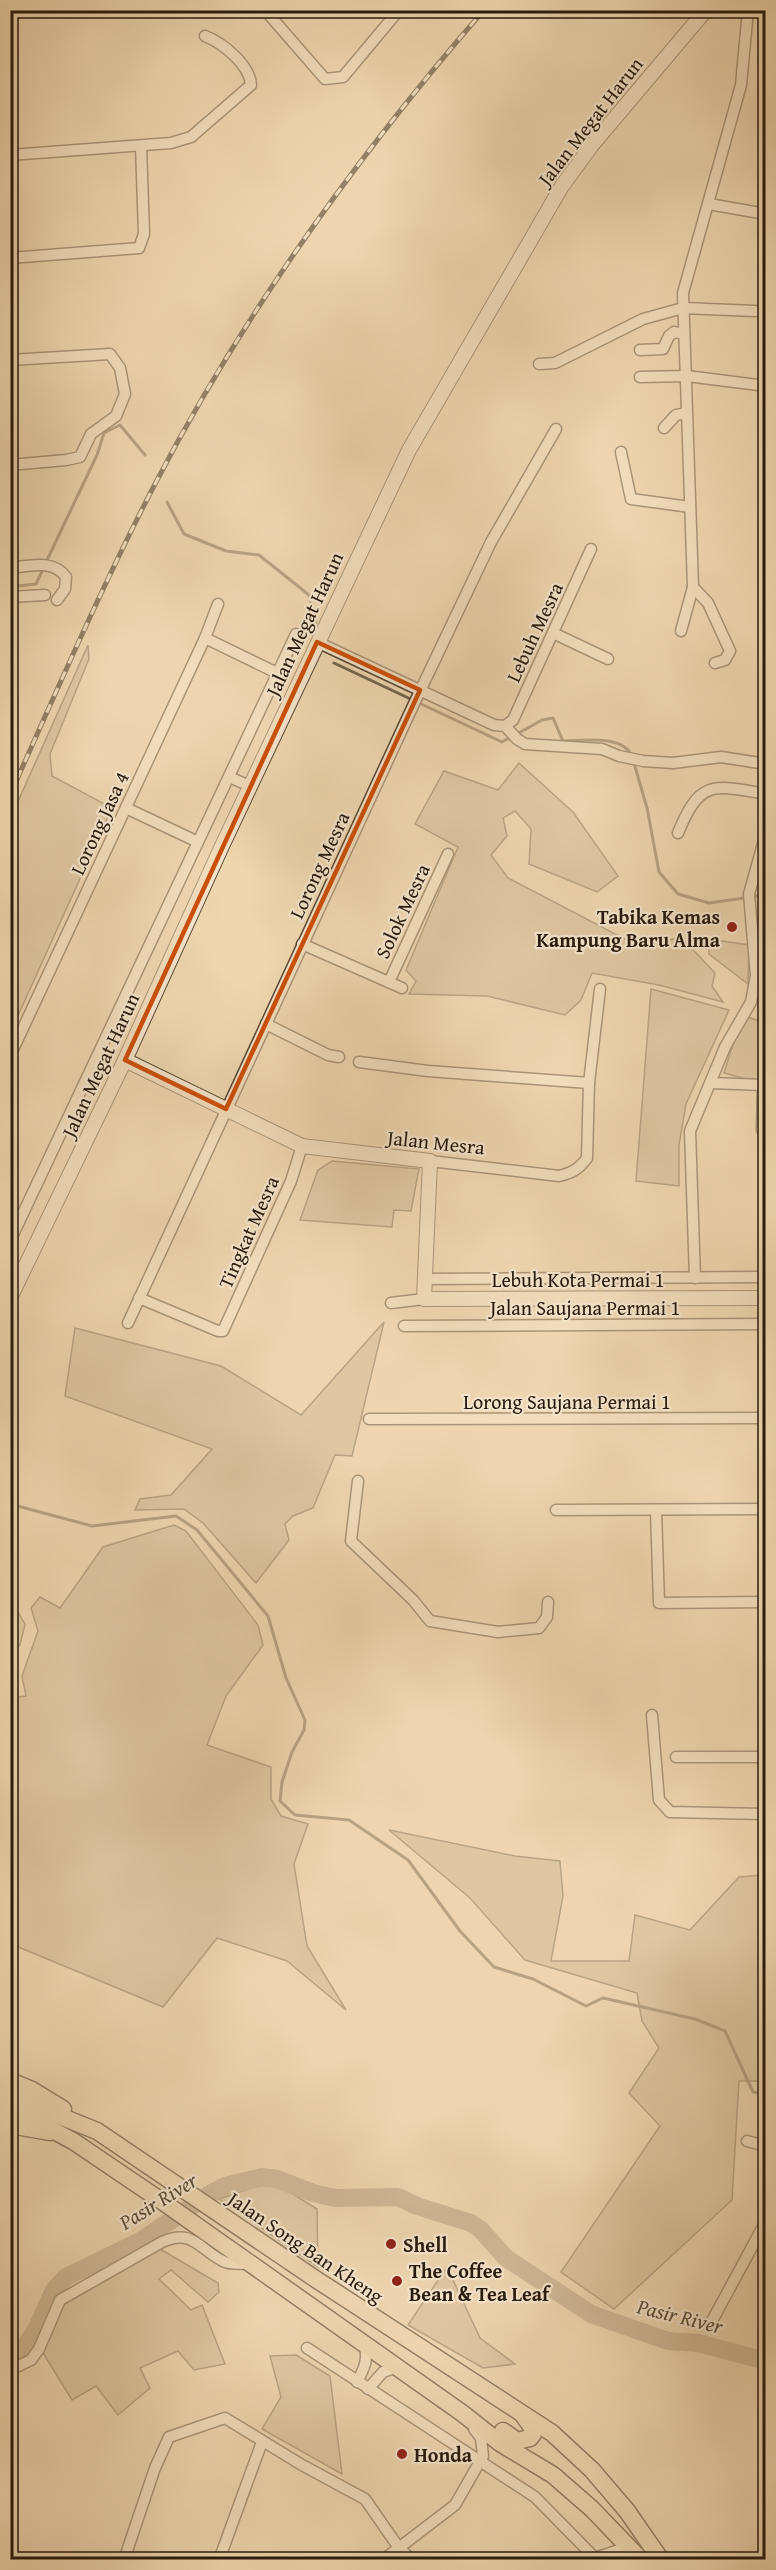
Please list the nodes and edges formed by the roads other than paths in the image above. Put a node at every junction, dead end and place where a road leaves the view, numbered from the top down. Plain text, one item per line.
1 (265, 10) edge
2 (382, 10) edge
3 (399, 10) edge
4 (706, 10) edge
5 (748, 10) edge
6 (390, 21) junction
7 (206, 36) dead end
8 (141, 146) junction
9 (10, 155) edge
10 (709, 204) junction
11 (760, 213) dead end
12 (10, 258) edge
13 (683, 308) junction
14 (755, 311) dead end
15 (684, 334) junction
16 (640, 350) dead end
17 (10, 360) edge
18 (539, 364) dead end
19 (687, 376) junction
20 (640, 377) dead end
21 (765, 386) edge
22 (686, 413) junction
23 (664, 428) dead end
24 (556, 429) dead end
25 (621, 452) dead end
26 (10, 465) edge
27 (690, 507) junction
28 (591, 549) dead end
29 (10, 568) edge
30 (693, 587) junction
31 (45, 595) dead end
32 (10, 597) edge
33 (57, 600) dead end
34 (218, 604) dead end
35 (681, 631) dead end
36 (296, 633) dead end
37 (553, 633) junction
38 (205, 638) junction
39 (317, 642) junction
40 (608, 659) dead end
41 (715, 663) dead end
42 (277, 673) junction
43 (418, 694) junction
44 (511, 733) junction
45 (765, 764) edge
46 (229, 777) junction
47 (250, 786) junction
48 (765, 794) edge
49 (126, 808) junction
50 (765, 832) edge
51 (678, 833) dead end
52 (198, 842) junction
53 (448, 854) dead end
54 (302, 944) junction
55 (389, 982) junction
56 (402, 988) dead end
57 (600, 989) dead end
58 (266, 1024) junction
59 (10, 1056) edge
60 (339, 1058) dead end
61 (125, 1060) junction
62 (359, 1062) dead end
63 (590, 1083) junction
64 (711, 1083) junction
65 (764, 1086) edge
66 (226, 1109) junction
67 (762, 1130) dead end
68 (302, 1146) junction
69 (430, 1161) junction
70 (10, 1241) edge
71 (765, 1277) edge
72 (695, 1278) junction
73 (425, 1279) junction
74 (10, 1298) edge
75 (139, 1298) junction
76 (765, 1298) edge
77 (424, 1299) junction
78 (391, 1303) dead end
79 (128, 1323) dead end
80 (765, 1324) edge
81 (404, 1326) dead end
82 (765, 1418) edge
83 (369, 1419) dead end
84 (358, 1481) dead end
85 (765, 1509) edge
86 (556, 1510) dead end
87 (656, 1510) junction
88 (548, 1602) dead end
89 (765, 1602) edge
90 (652, 1715) dead end
91 (676, 1757) dead end
92 (765, 1757) edge
93 (765, 1814) edge
94 (10, 2081) edge
95 (10, 2096) edge
96 (10, 2108) edge
97 (28, 2110) junction
98 (10, 2125) edge
99 (97, 2131) junction
100 (62, 2135) junction
101 (747, 2140) dead end
102 (765, 2146) edge
103 (765, 2221) edge
104 (249, 2264) junction
105 (712, 2321) dead end
106 (362, 2341) junction
107 (307, 2348) dead end
108 (391, 2362) junction
109 (10, 2370) edge
110 (357, 2382) junction
111 (368, 2389) junction
112 (521, 2411) junction
113 (462, 2413) junction
114 (262, 2442) junction
115 (481, 2462) junction
116 (10, 2529) edge
117 (10, 2544) edge
118 (631, 2546) junction
119 (399, 2548) junction
120 (124, 2559) edge
121 (219, 2559) edge
122 (383, 2559) edge
123 (412, 2559) edge
124 (641, 2559) edge
125 (661, 2559) edge

1 - 6 street
2 - 6 street
3 - 6 street
4 - 39 street, Jalan Megat Harun
5 - 10 street
7 - 8 street
8 - 9 street
8 - 12 street
10 - 11 street
10 - 13 street
13 - 14 street
13 - 15 street
13 - 18 street
15 - 16 street
15 - 19 street
17 - 26 street
19 - 20 street
19 - 21 street
19 - 22 street
22 - 23 street
22 - 27 street
24 - 43 street, Lorong Mesra
25 - 27 street
27 - 30 street
28 - 37 street, Lebuh Mesra
29 - 33 street
30 - 35 street
30 - 41 street
31 - 32 street
34 - 38 street, Lorong Jasa 4
36 - 42 street, Jalan Megat Harun
37 - 40 street
37 - 44 street, Lebuh Mesra
38 - 42 street
38 - 49 street, Lorong Jasa 4
39 - 43 street
39 - 47 street, Jalan Megat Harun
42 - 46 street, Jalan Megat Harun
43 - 44 street
43 - 54 street, Lorong Mesra
44 - 45 street
46 - 47 street
46 - 52 street, Jalan Megat Harun
47 - 61 street, Jalan Megat Harun
48 - 51 street
49 - 52 street
49 - 59 street, Lorong Jasa 4
50 - 64 street
52 - 70 street, Jalan Megat Harun
53 - 55 street, Solok Mesra
54 - 55 street, Solok Mesra
54 - 58 street, Lorong Mesra
55 - 56 street, Solok Mesra
57 - 63 street, Jalan Mesra
58 - 60 street
58 - 66 street, Lorong Mesra
61 - 66 street, Jalan Mesra
61 - 74 street, Jalan Megat Harun
62 - 63 street
63 - 69 street, Jalan Mesra
64 - 65 street
64 - 72 street
65 - 67 street
66 - 68 street, Jalan Mesra
66 - 75 street, Lorong Mesra
68 - 69 street, Jalan Mesra
68 - 75 street, Tingkat Mesra
69 - 73 street
71 - 72 street
72 - 73 street
73 - 77 street
75 - 79 street, Lorong Mesra
76 - 77 street, Lebuh Kota Permai 1
77 - 78 street, Lebuh Kota Permai 1
80 - 81 street, Jalan Saujana Permai 1
82 - 83 street, Lorong Saujana Permai 1
84 - 88 street
85 - 87 street
86 - 87 street
87 - 89 street
90 - 93 street
91 - 92 street
94 - 99 main road
95 - 97 main road, Jalan Song Ban Kheng
96 - 97 main road, Jalan Song Ban Kheng
97 - 99 main road, Jalan Song Ban Kheng
97 - 100 main road, Jalan Song Ban Kheng
98 - 100 main road
99 - 112 main road, Jalan Song Ban Kheng
100 - 104 main road, Jalan Song Ban Kheng
101 - 102 street
103 - 105 street
104 - 106 main road, Jalan Song Ban Kheng
104 - 109 street
106 - 108 main road, Jalan Song Ban Kheng
106 - 110 street
107 - 110 street
108 - 111 street
108 - 112 main road
108 - 113 main road, Jalan Song Ban Kheng
110 - 111 street
111 - 115 street
112 - 125 main road, Jalan Song Ban Kheng
113 - 115 street
113 - 118 main road, Jalan Song Ban Kheng
114 - 119 street
114 - 120 street
114 - 121 street
115 - 118 street
115 - 119 street
116 - 117 street
118 - 124 main road, Jalan Song Ban Kheng
119 - 122 street
119 - 123 street

